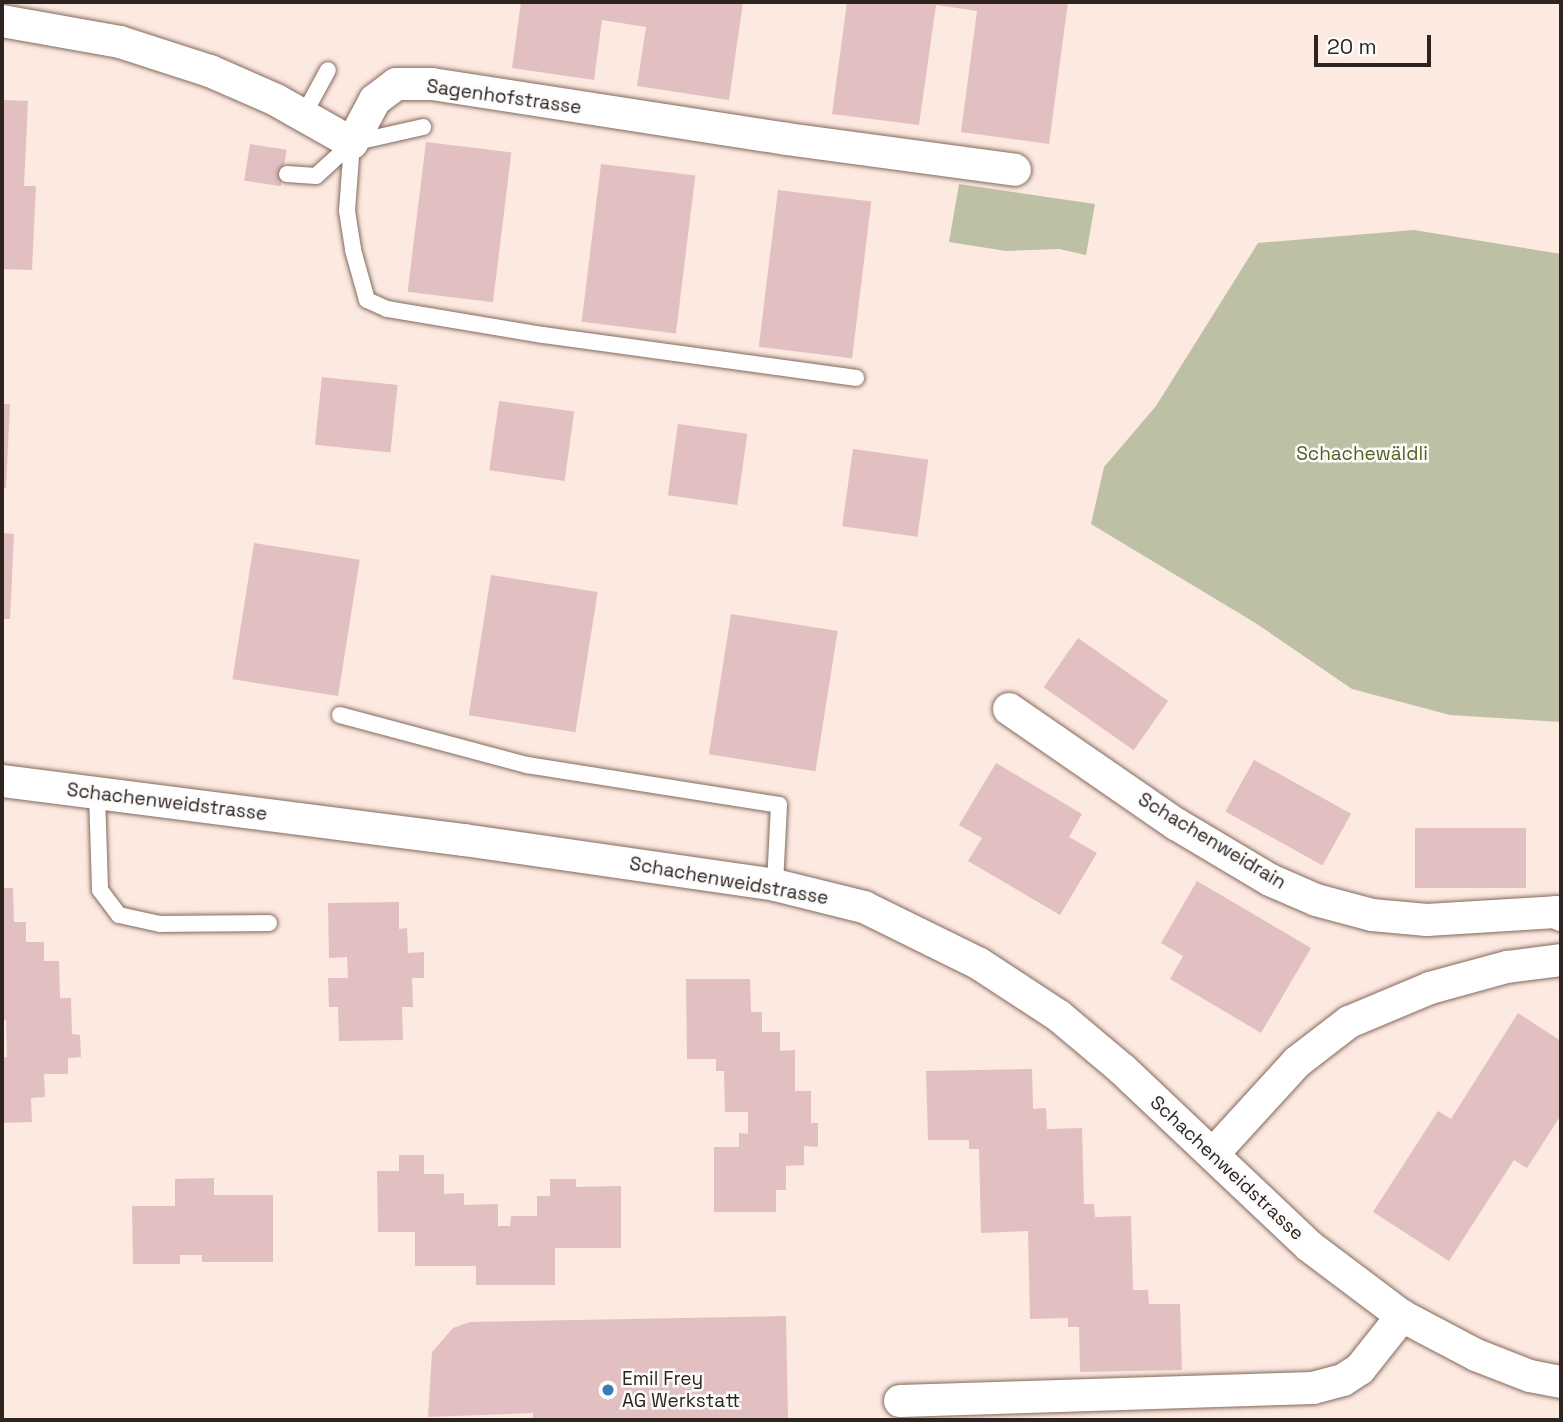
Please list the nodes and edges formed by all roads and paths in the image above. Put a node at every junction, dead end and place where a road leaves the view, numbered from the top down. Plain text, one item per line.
1 (2, 21) edge
2 (328, 70) dead end
3 (303, 116) junction
4 (423, 127) dead end
5 (352, 143) junction
6 (1014, 170) dead end
7 (287, 174) dead end
8 (856, 378) dead end
9 (1009, 709) dead end
10 (340, 715) dead end
11 (2, 781) edge
12 (97, 793) junction
13 (775, 885) junction
14 (1561, 915) edge
15 (269, 923) dead end
16 (1561, 960) edge
17 (1213, 1154) junction
18 (1402, 1316) junction
19 (1561, 1382) edge
20 (900, 1401) dead end

1 - 3 street
2 - 3 lane
3 - 5 street
4 - 5 lane
5 - 6 street, Sagenhofstrasse
5 - 7 lane
5 - 8 lane
9 - 14 street, Schachenweidrain
10 - 13 lane
11 - 12 street, Schachenweidstrasse
12 - 13 street, Schachenweidstrasse
12 - 15 lane
13 - 17 street, Schachenweidstrasse
16 - 17 street
17 - 18 street, Schachenweidstrasse
18 - 19 street, Schachenweidstrasse
18 - 20 street

